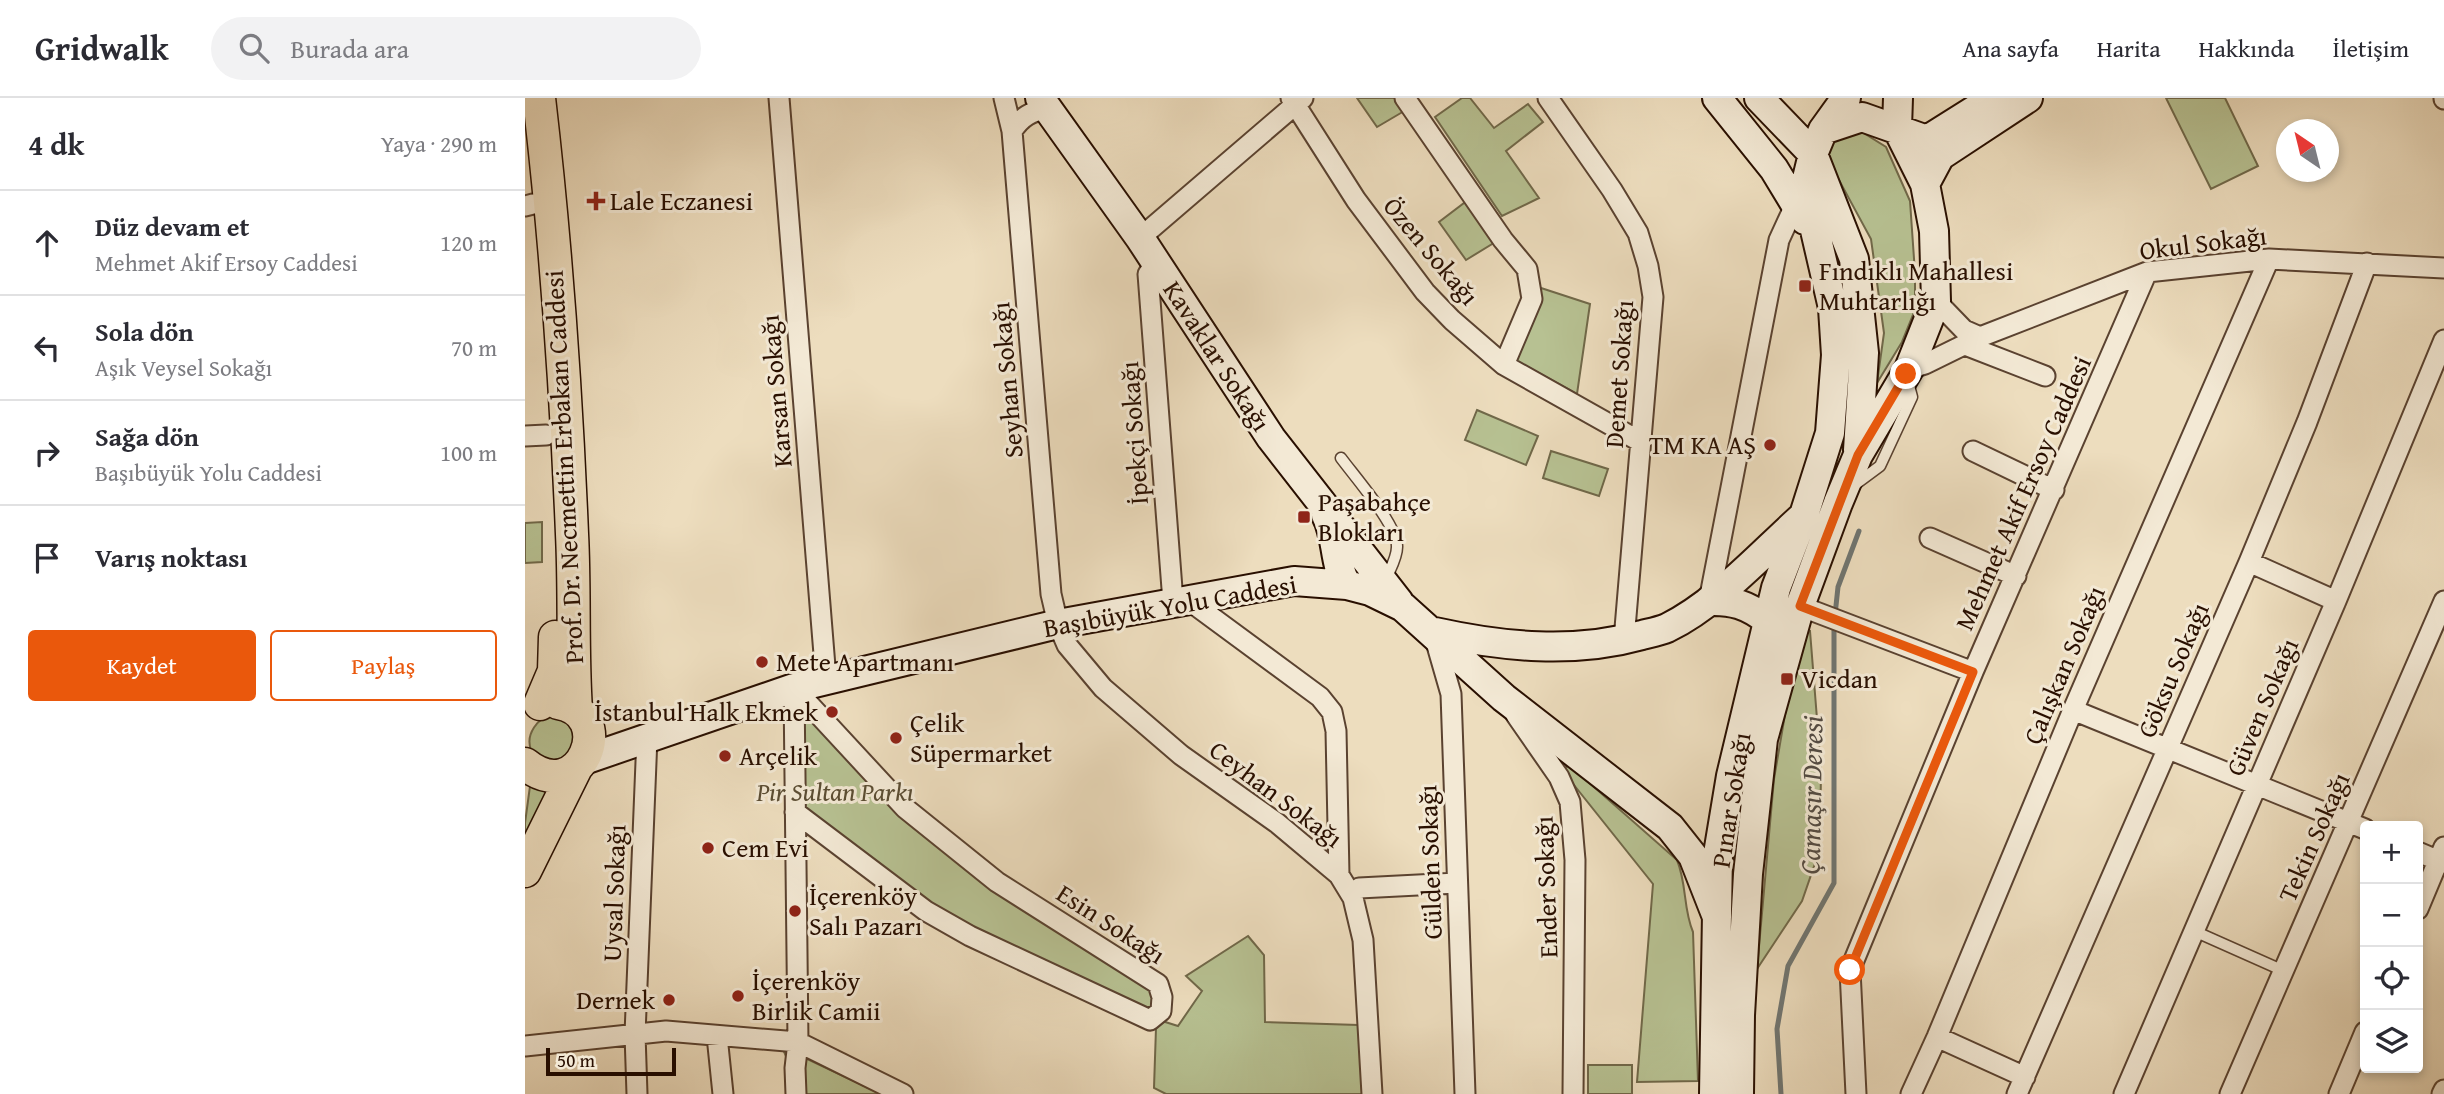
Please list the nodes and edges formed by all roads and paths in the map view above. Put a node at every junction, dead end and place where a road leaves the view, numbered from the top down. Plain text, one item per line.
1 (539, 98) edge
2 (779, 98) edge
3 (1004, 98) edge
4 (1405, 98) edge
5 (1548, 98) edge
6 (1717, 98) edge
7 (1759, 98) edge
8 (1846, 98) edge
9 (1898, 98) edge
10 (1994, 98) edge
11 (2028, 98) edge
12 (1296, 100) edge
13 (1044, 103) edge
14 (1897, 128) junction
15 (1012, 131) junction
16 (525, 140) edge
17 (1818, 142) junction
18 (1925, 184) junction
19 (1796, 203) junction
20 (529, 205) edge
21 (1140, 238) junction
22 (1817, 242) junction
23 (2269, 259) junction
24 (1156, 263) junction
25 (2367, 263) junction
26 (2444, 268) edge
27 (2147, 272) junction
28 (1936, 301) junction
29 (2444, 340) edge
30 (1972, 341) junction
31 (1504, 365) junction
32 (1907, 372) junction
33 (2045, 376) dead end
34 (536, 435) edge
35 (1641, 442) junction
36 (1973, 452) dead end
37 (1858, 455) junction
38 (1341, 458) dead end
39 (2054, 490) junction
40 (1841, 495) junction
41 (1804, 515) junction
42 (1930, 538) dead end
43 (1346, 546) junction
44 (2249, 562) junction
45 (2016, 576) junction
46 (1294, 581) junction
47 (1384, 582) junction
48 (1347, 585) junction
49 (1180, 600) junction
50 (1709, 601) junction
51 (2336, 601) junction
52 (2444, 601) edge
53 (1800, 606) junction
54 (1403, 607) junction
55 (1767, 620) junction
56 (1058, 624) junction
57 (1432, 631) junction
58 (1624, 640) junction
59 (1973, 672) junction
60 (826, 679) junction
61 (793, 688) junction
62 (1777, 689) junction
63 (1504, 698) junction
64 (2073, 710) junction
65 (530, 711) edge
66 (580, 715) junction
67 (647, 737) junction
68 (2167, 750) junction
69 (525, 764) edge
70 (580, 764) junction
71 (2257, 785) junction
72 (795, 812) junction
73 (1755, 815) junction
74 (2357, 826) edge
75 (1670, 827) junction
76 (1722, 831) junction
77 (2423, 853) edge
78 (2442, 857) edge
79 (525, 871) edge
80 (1339, 875) junction
81 (1458, 883) junction
82 (1351, 894) junction
83 (2423, 898) edge
84 (1717, 917) junction
85 (2194, 931) junction
86 (2284, 971) junction
87 (635, 1034) junction
88 (717, 1036) junction
89 (1937, 1037) junction
90 (798, 1042) junction
91 (2360, 1044) edge
92 (525, 1046) edge
93 (2021, 1086) edge
94 (637, 1094) edge
95 (723, 1094) edge
96 (796, 1094) edge
97 (902, 1094) edge
98 (1372, 1094) edge
99 (1465, 1094) edge
100 (1573, 1094) edge
101 (1714, 1094) edge
102 (1739, 1094) edge
103 (1856, 1094) edge
104 (1911, 1094) edge
105 (2124, 1094) edge
106 (2230, 1094) edge
107 (2339, 1094) edge

1 - 66 main road, Prof. Dr. Necmettin Erbakan Caddesi
2 - 60 street, Karsan Sokağı
3 - 15 street, Seyhan Sokağı
4 - 31 street
5 - 35 street, Demet Sokağı
6 - 19 main road
7 - 17 main road
8 - 17 main road
9 - 14 main road
10 - 14 main road
11 - 18 main road
12 - 21 street
12 - 31 street, Özen Sokağı
13 - 15 street
13 - 21 main road, Kavaklar Sokağı
14 - 17 main road
14 - 18 main road
15 - 56 street, Seyhan Sokağı
16 - 20 main road, Prof. Dr. Necmettin Erbakan Caddesi
17 - 22 main road
17 - 37 main road
18 - 28 main road
19 - 22 main road
19 - 50 street
20 - 34 main road, Prof. Dr. Necmettin Erbakan Caddesi
21 - 24 main road, Kavaklar Sokağı
22 - 41 main road
23 - 25 street, Okul Sokağı
23 - 27 street, Okul Sokağı
23 - 64 street, Çalışkan Sokağı
24 - 43 main road, Kavaklar Sokağı
24 - 49 street, İpekçi Sokağı
25 - 26 street, Okul Sokağı
25 - 44 street, Göksu Sokağı
27 - 30 street, Okul Sokağı
27 - 39 street, Mehmet Akif Ersoy Caddesi
28 - 30 street
28 - 32 main road
29 - 51 street, Güven Sokağı
30 - 32 street, Okul Sokağı
30 - 33 street
31 - 35 street, Özen Sokağı
32 - 37 main road
32 - 40 lane
34 - 65 main road, Prof. Dr. Necmettin Erbakan Caddesi
35 - 58 street, Demet Sokağı
36 - 39 street
37 - 40 main road
38 - 47 lane
39 - 45 street, Mehmet Akif Ersoy Caddesi
40 - 53 main road
41 - 50 main road, Başıbüyük Yolu Caddesi
41 - 55 main road, Pınar Sokağı
42 - 45 street
43 - 46 main road
43 - 47 main road
43 - 48 main road, Kavaklar Sokağı
44 - 51 street
44 - 68 street, Göksu Sokağı
45 - 59 street, Mehmet Akif Ersoy Caddesi
46 - 48 main road, Başıbüyük Yolu Caddesi
46 - 49 main road, Başıbüyük Yolu Caddesi
47 - 54 main road
48 - 54 main road, Başıbüyük Yolu Caddesi
49 - 56 main road, Başıbüyük Yolu Caddesi
49 - 80 street
50 - 55 main road
50 - 58 main road, Başıbüyük Yolu Caddesi
51 - 71 street, Güven Sokağı
52 - 74 street, Tekin Sokağı
53 - 59 street
53 - 62 main road
54 - 57 main road, Başıbüyük Yolu Caddesi
55 - 62 main road
55 - 76 main road, Pınar Sokağı
56 - 60 main road, Başıbüyük Yolu Caddesi
56 - 80 street, Ceyhan Sokağı
57 - 58 main road, Başıbüyük Yolu Caddesi
57 - 63 main road
57 - 81 street, Gülden Sokağı
59 - 103 street, Mehmet Akif Ersoy Caddesi
60 - 61 main road, Başıbüyük Yolu Caddesi
61 - 67 main road, Başıbüyük Yolu Caddesi
61 - 72 street
61 - 72 street, Esin Sokağı
62 - 73 main road
63 - 75 main road
63 - 100 street, Ender Sokağı
64 - 68 street
64 - 89 street, Çalışkan Sokağı
65 - 66 main road, Prof. Dr. Necmettin Erbakan Caddesi
66 - 67 main road
66 - 70 main road, Prof. Dr. Necmettin Erbakan Caddesi
67 - 70 main road, Başıbüyük Yolu Caddesi
67 - 87 street, Uysal Sokağı
68 - 71 street
68 - 93 street, Göksu Sokağı
69 - 70 main road
70 - 79 main road
71 - 74 street
71 - 85 street, Güven Sokağı
72 - 90 street
73 - 76 main road
73 - 102 main road, Pınar Sokağı
74 - 86 street, Tekin Sokağı
75 - 76 main road
75 - 84 main road
76 - 84 main road, Pınar Sokağı
77 - 78 street
78 - 83 street
80 - 82 street, Ceyhan Sokağı
81 - 82 street
81 - 99 street, Gülden Sokağı
82 - 98 street, Ceyhan Sokağı
84 - 101 main road, Pınar Sokağı
85 - 86 lane
85 - 105 street, Güven Sokağı
86 - 106 street, Tekin Sokağı
87 - 88 street
87 - 92 street
87 - 94 street, Uysal Sokağı
88 - 90 street
88 - 95 street
89 - 93 street
89 - 104 street, Çalışkan Sokağı
90 - 96 street
90 - 97 street
91 - 107 street

